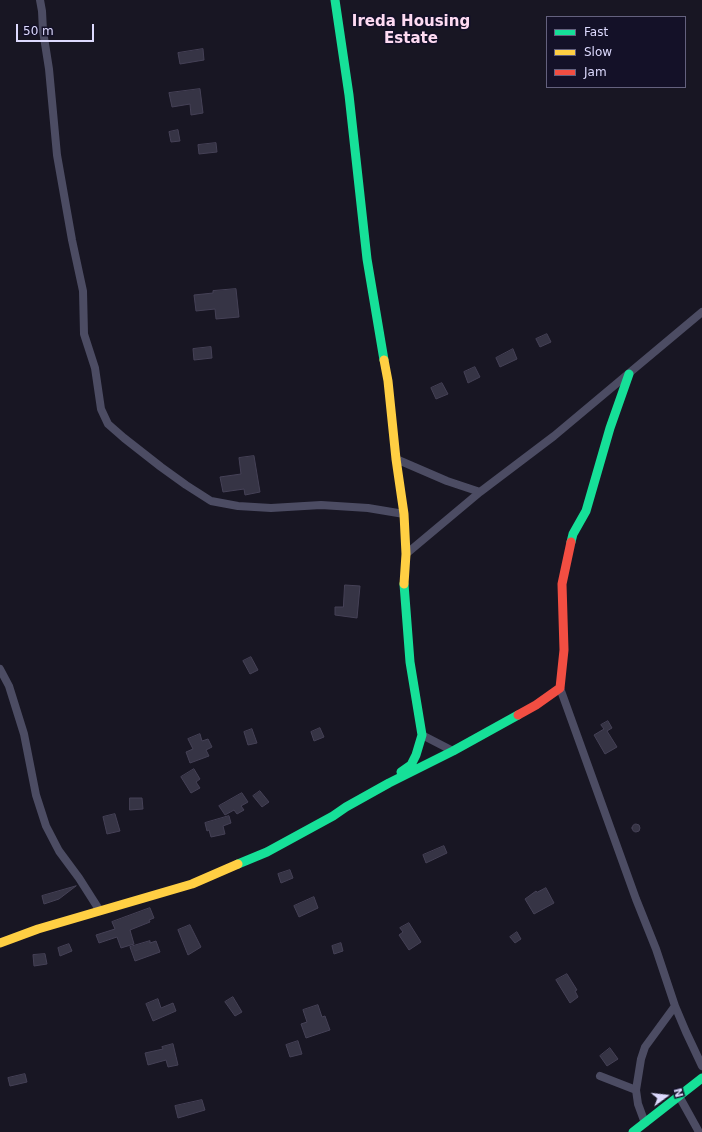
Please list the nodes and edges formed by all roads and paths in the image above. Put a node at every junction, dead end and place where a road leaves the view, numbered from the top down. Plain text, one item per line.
1 (40, 0) edge
2 (335, 0) edge
3 (702, 312) edge
4 (629, 374) junction
5 (396, 459) junction
6 (480, 492) junction
7 (404, 514) junction
8 (406, 554) junction
9 (0, 669) edge
10 (560, 688) junction
11 (422, 735) junction
12 (453, 751) junction
13 (389, 782) junction
14 (100, 911) junction
15 (0, 943) edge
16 (675, 1006) junction
17 (702, 1066) edge
18 (600, 1076) dead end
19 (702, 1078) edge
20 (636, 1090) junction
21 (679, 1096) junction
22 (645, 1123) junction
23 (633, 1132) edge
24 (699, 1132) edge

1 - 7 street
2 - 5 street
3 - 4 street
4 - 6 street
4 - 10 street
5 - 6 street
5 - 7 street
6 - 8 street
7 - 8 street
8 - 11 street
9 - 14 street
10 - 12 street
10 - 16 street
11 - 12 street
11 - 13 street
12 - 13 street
13 - 14 street
14 - 15 street
16 - 17 street
16 - 20 street
18 - 20 street
19 - 21 street
20 - 22 street
21 - 22 street
21 - 24 street
22 - 23 street

